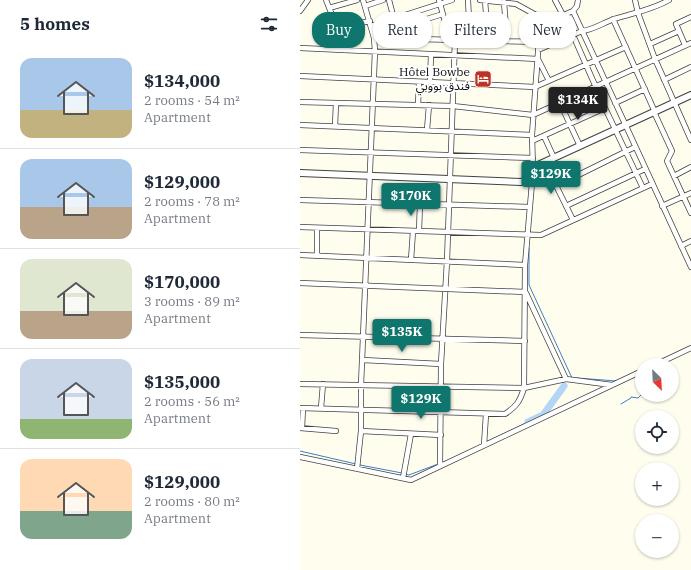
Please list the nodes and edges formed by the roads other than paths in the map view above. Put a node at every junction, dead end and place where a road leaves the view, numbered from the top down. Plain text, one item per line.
1 (308, 0) edge
2 (326, 0) edge
3 (357, 0) edge
4 (362, 0) edge
5 (383, 0) edge
6 (389, 0) edge
7 (452, 0) edge
8 (468, 0) edge
9 (483, 0) edge
10 (555, 0) edge
11 (578, 0) edge
12 (635, 0) edge
13 (666, 1) edge
14 (439, 2) edge
15 (504, 2) junction
16 (365, 6) junction
17 (329, 8) junction
18 (300, 11) edge
19 (573, 11) joint
20 (331, 12) edge
21 (392, 12) edge
22 (413, 12) edge
23 (442, 12) edge
24 (469, 12) edge
25 (484, 12) edge
26 (505, 12) edge
27 (531, 12) edge
28 (561, 12) edge
29 (638, 13) junction
30 (691, 17) edge
31 (613, 19) junction
32 (370, 21) junction
33 (365, 22) edge
34 (371, 26) joint
35 (582, 31) junction
36 (679, 31) junction
37 (373, 33) edge
38 (576, 34) edge
39 (576, 42) edge
40 (691, 43) edge
41 (650, 44) junction
42 (686, 45) junction
43 (626, 47) junction
44 (300, 48) edge
45 (375, 48) edge
46 (454, 48) edge
47 (543, 48) edge
48 (346, 50) joint
49 (538, 50) joint
50 (375, 51) junction
51 (431, 54) junction
52 (455, 55) junction
53 (538, 59) junction
54 (655, 59) junction
55 (595, 60) junction
56 (586, 65) junction
57 (691, 68) edge
58 (636, 69) junction
59 (300, 76) edge
60 (374, 79) junction
61 (664, 80) junction
62 (549, 81) junction
63 (419, 82) junction
64 (430, 83) junction
65 (606, 83) junction
66 (454, 84) junction
67 (535, 87) junction
68 (596, 87) junction
69 (645, 89) junction
70 (691, 95) edge
71 (300, 102) edge
72 (336, 103) junction
73 (560, 103) junction
74 (615, 103) junction
75 (674, 103) junction
76 (373, 104) junction
77 (418, 105) junction
78 (429, 105) junction
79 (453, 106) junction
80 (605, 108) junction
81 (654, 112) junction
82 (534, 115) junction
83 (570, 124) junction
84 (300, 125) edge
85 (625, 125) junction
86 (335, 126) junction
87 (372, 128) junction
88 (427, 130) junction
89 (615, 130) junction
90 (452, 131) junction
91 (689, 132) edge
92 (532, 135) junction
93 (544, 136) junction
94 (691, 140) edge
95 (532, 141) junction
96 (580, 146) junction
97 (635, 147) junction
98 (300, 150) edge
99 (626, 152) junction
100 (372, 153) junction
101 (452, 155) junction
102 (533, 158) junction
103 (554, 158) junction
104 (545, 163) junction
105 (691, 167) edge
106 (645, 169) junction
107 (533, 171) junction
108 (300, 173) edge
109 (636, 173) junction
110 (370, 176) junction
111 (674, 176) junction
112 (450, 179) junction
113 (652, 184) junction
114 (556, 186) junction
115 (643, 188) junction
116 (691, 193) edge
117 (683, 196) junction
118 (300, 200) edge
119 (369, 203) junction
120 (420, 204) junction
121 (449, 205) junction
122 (566, 206) junction
123 (662, 206) junction
124 (529, 207) junction
125 (691, 213) edge
126 (573, 220) junction
127 (300, 227) edge
128 (317, 228) junction
129 (368, 229) junction
130 (413, 231) junction
131 (419, 231) junction
132 (448, 232) junction
133 (527, 235) junction
134 (691, 241) edge
135 (681, 246) junction
136 (300, 255) edge
137 (317, 256) junction
138 (367, 258) junction
139 (411, 260) junction
140 (447, 261) junction
141 (525, 265) junction
142 (691, 267) edge
143 (300, 283) edge
144 (365, 285) junction
145 (446, 289) junction
146 (525, 292) junction
147 (300, 335) edge
148 (364, 336) junction
149 (443, 339) junction
150 (525, 341) junction
151 (691, 348) edge
152 (670, 358) edge
153 (363, 360) junction
154 (441, 364) junction
155 (635, 374) edge
156 (566, 379) junction
157 (300, 384) edge
158 (323, 384) junction
159 (361, 385) junction
160 (612, 385) junction
161 (441, 386) junction
162 (524, 388) junction
163 (301, 408) edge
164 (322, 408) junction
165 (360, 410) junction
166 (442, 412) junction
167 (486, 414) junction
168 (301, 428) edge
169 (336, 431) dead end
170 (361, 431) junction
171 (411, 434) junction
172 (441, 436) junction
173 (484, 445) junction
174 (300, 457) edge
175 (440, 466) junction
176 (357, 469) junction
177 (404, 475) junction

1 - 18 street
2 - 17 street
3 - 17 street
4 - 16 street
5 - 16 street
6 - 21 street
7 - 14 street
8 - 24 street
9 - 15 street
9 - 25 street
10 - 28 street
11 - 19 street
12 - 29 street
13 - 29 street
14 - 22 street
14 - 23 street
15 - 26 street
15 - 27 street
16 - 32 street
17 - 20 street
19 - 35 street
29 - 31 street
29 - 41 street
30 - 36 street
31 - 35 street
31 - 43 street
32 - 33 street
32 - 34 street
34 - 37 street
35 - 38 street
35 - 55 street
36 - 41 street
36 - 42 street
39 - 56 street
40 - 42 street
41 - 54 street
42 - 54 street
43 - 55 street
43 - 58 street
44 - 48 street
45 - 50 street
46 - 52 street
47 - 49 street
48 - 50 street
49 - 53 street
50 - 51 street
50 - 60 street
51 - 52 street
51 - 64 street
52 - 53 street
52 - 66 street
53 - 62 street
53 - 67 street
54 - 58 street
54 - 61 street
55 - 56 street
55 - 65 street
56 - 62 street
56 - 68 street
57 - 61 street
58 - 65 street
58 - 69 street
59 - 60 street
60 - 63 street
60 - 76 street
61 - 75 street
62 - 67 street
63 - 64 street
63 - 77 street
64 - 66 street
65 - 68 street
65 - 74 street
66 - 67 street
66 - 79 street
67 - 82 street
68 - 73 street
68 - 80 street
69 - 74 street
69 - 81 street
70 - 75 street
71 - 72 street
72 - 76 street
72 - 86 street
73 - 82 street
73 - 83 street
74 - 85 street
75 - 81 street
75 - 91 street
76 - 77 street
76 - 87 street
77 - 78 street
78 - 79 street
78 - 88 street
79 - 82 street
79 - 90 street
80 - 83 street
80 - 89 street
81 - 85 street
81 - 111 street
82 - 92 street
83 - 93 street
83 - 96 street
84 - 86 street
85 - 89 street
85 - 97 street
86 - 87 street
87 - 88 street
87 - 100 street
88 - 90 street
89 - 96 street
89 - 99 street
90 - 92 street
90 - 101 street
91 - 94 street
92 - 95 street
93 - 95 street
93 - 103 street
95 - 102 street
96 - 103 street
97 - 99 street
97 - 106 street
98 - 100 street
99 - 109 street
99 - 114 street
100 - 101 street
100 - 110 street
101 - 102 street
101 - 112 street
102 - 107 street
103 - 104 street
104 - 107 street
104 - 114 street
105 - 111 street
106 - 109 street
106 - 113 street
107 - 112 street
107 - 124 street
108 - 110 street
109 - 115 street
109 - 122 street
110 - 112 street
110 - 119 street
111 - 117 street
112 - 121 street
113 - 115 street
113 - 123 street
114 - 122 street
115 - 126 street
116 - 117 street
117 - 123 street
117 - 125 street
118 - 119 street
119 - 120 street
119 - 129 street
120 - 121 street
120 - 131 street
121 - 124 street
121 - 132 street
122 - 126 street
123 - 135 street
124 - 133 street
126 - 133 street
127 - 128 street
128 - 129 street
128 - 137 street
129 - 130 street
129 - 138 street
130 - 131 street
130 - 139 street
131 - 132 street
132 - 133 street
132 - 140 street
133 - 141 street
134 - 135 street
135 - 142 street
136 - 137 street
137 - 138 street
138 - 139 street
138 - 144 street
139 - 140 street
140 - 141 street
140 - 145 street
141 - 146 street
143 - 144 street
144 - 145 street
144 - 148 street
145 - 146 street
145 - 149 street
146 - 150 street
146 - 156 street
147 - 148 street
148 - 149 street
148 - 153 street
149 - 150 street
149 - 154 street
150 - 162 street
151 - 152 street
153 - 154 street
153 - 159 street
154 - 161 street
155 - 160 street
156 - 160 street
156 - 162 street
157 - 158 street
158 - 159 street
158 - 164 street
159 - 161 street
159 - 165 street
160 - 173 street
161 - 162 street
161 - 166 street
162 - 167 street
163 - 164 street
163 - 168 street
164 - 165 street
165 - 166 street
165 - 170 street
166 - 167 street
166 - 172 street
167 - 173 street
168 - 169 street
170 - 171 street
170 - 176 street
171 - 172 street
171 - 177 street
172 - 175 street
173 - 175 street
174 - 176 street
175 - 177 street
176 - 177 street

